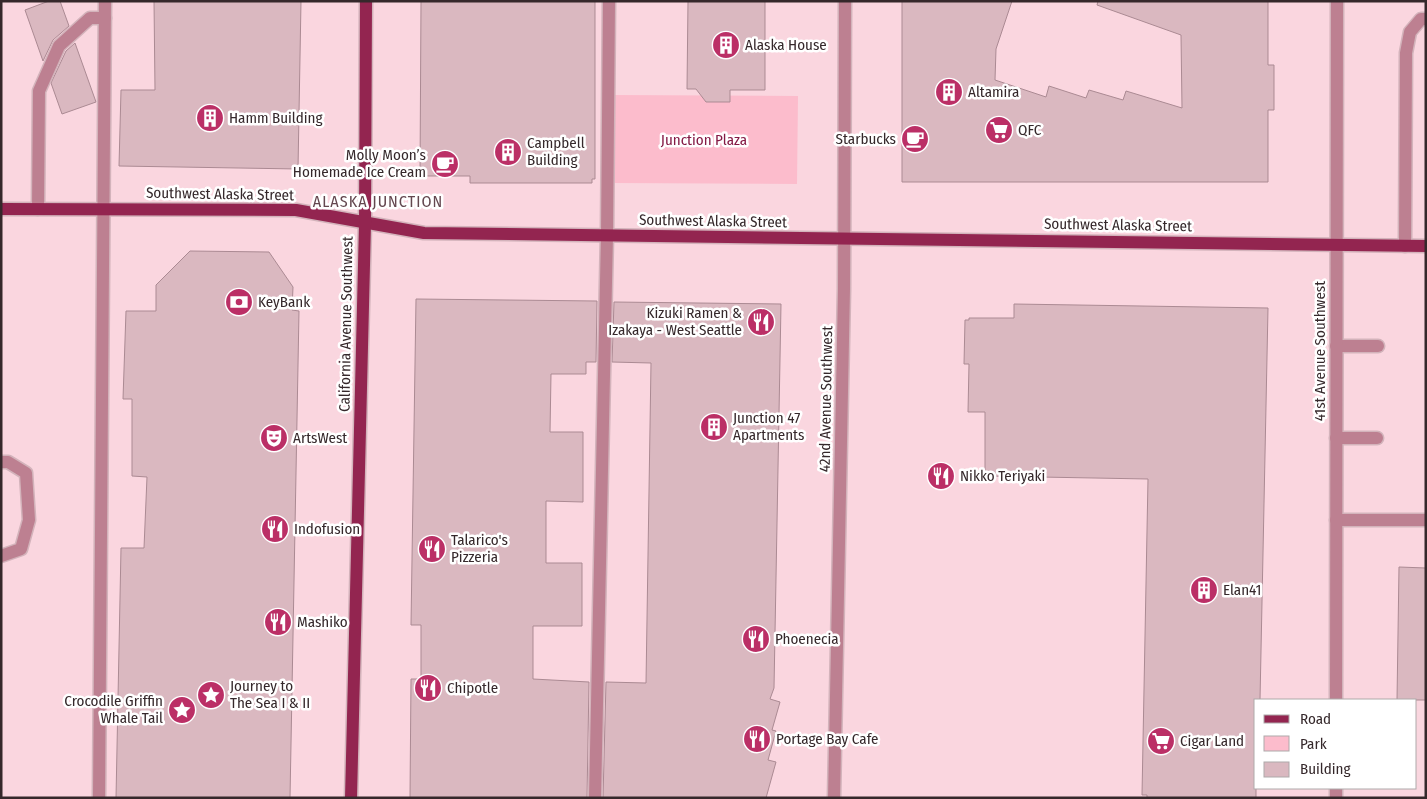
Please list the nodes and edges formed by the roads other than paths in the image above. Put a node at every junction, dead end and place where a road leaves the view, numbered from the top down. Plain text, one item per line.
1 (105, 1) edge
2 (366, 1) edge
3 (609, 1) edge
4 (845, 1) edge
5 (1337, 1) edge
6 (105, 18) junction
7 (1426, 19) edge
8 (1, 209) edge
9 (38, 209) junction
10 (103, 209) junction
11 (365, 224) junction
12 (607, 236) junction
13 (845, 238) junction
14 (1336, 244) junction
15 (1405, 246) junction
16 (1426, 246) edge
17 (1336, 346) junction
18 (1378, 346) dead end
19 (1336, 438) junction
20 (1377, 438) dead end
21 (1, 462) edge
22 (1336, 520) junction
23 (1426, 520) edge
24 (1, 556) edge
25 (1336, 699) edge
26 (99, 798) edge
27 (350, 798) edge
28 (595, 798) edge
29 (834, 798) edge

1 - 6 street
2 - 11 main road, California Avenue Southwest
3 - 12 street
4 - 13 street, 42nd Avenue Southwest
5 - 14 street, 41st Avenue Southwest
6 - 9 street
6 - 10 street
7 - 15 street
8 - 9 main road, Southwest Alaska Street
9 - 10 main road, Southwest Alaska Street
10 - 11 main road, Southwest Alaska Street
10 - 26 street
11 - 12 main road, Southwest Alaska Street
11 - 27 main road, California Avenue Southwest
12 - 13 main road, Southwest Alaska Street
12 - 28 street
13 - 14 main road, Southwest Alaska Street
13 - 29 street, 42nd Avenue Southwest
14 - 15 main road, Southwest Alaska Street
14 - 17 street, 41st Avenue Southwest
15 - 16 main road, Southwest Alaska Street
17 - 18 street
17 - 19 street, 41st Avenue Southwest
19 - 20 street
19 - 22 street, 41st Avenue Southwest
21 - 24 street
22 - 23 street
22 - 25 street, 41st Avenue Southwest

